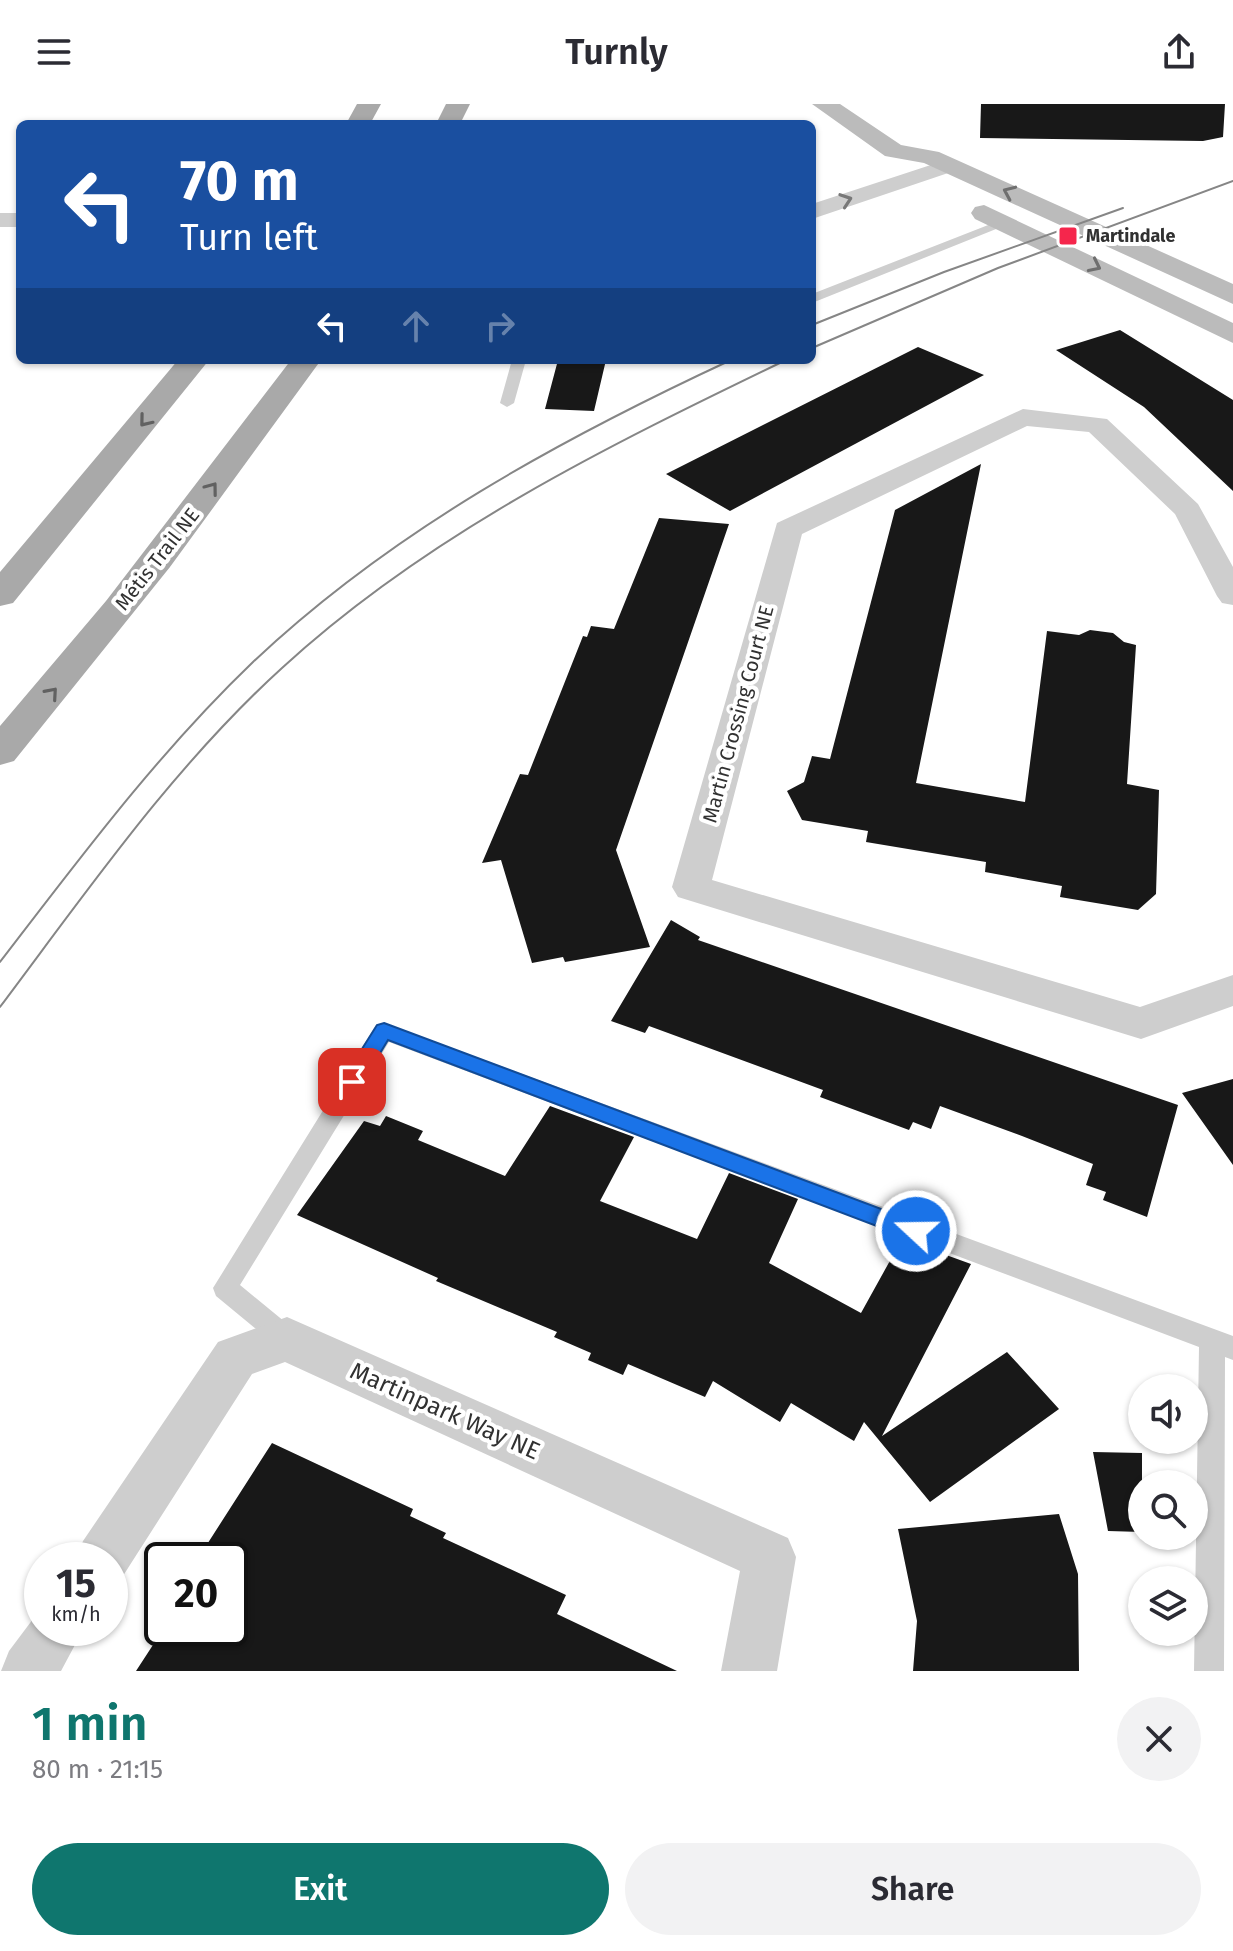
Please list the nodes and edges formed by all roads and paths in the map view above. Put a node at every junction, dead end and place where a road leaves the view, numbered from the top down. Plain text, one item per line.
1 (824, 104) edge
2 (898, 166) junction
3 (845, 178) dead end
4 (938, 191) dead end
5 (964, 204) dead end
6 (816, 210) edge
7 (1005, 223) junction
8 (1233, 295) edge
9 (816, 297) edge
10 (1229, 327) edge
11 (191, 364) edge
12 (303, 364) edge
13 (518, 364) edge
14 (507, 403) dead end
15 (0, 595) edge
16 (1233, 596) edge
17 (0, 752) edge
18 (1233, 990) edge
19 (287, 1339) junction
20 (1223, 1345) edge
21 (114, 1542) edge
22 (45, 1646) edge
23 (29, 1671) edge
24 (749, 1671) edge
25 (1209, 1671) edge

1 - 2 street
2 - 3 street
2 - 4 street
6 -> 2 street
8 -> 2 street
5 - 7 street
7 - 9 lane
7 -> 10 street
11 -> 15 main road
17 -> 12 main road, Métis Trail NE
13 - 14 lane
16 - 18 street, Martin Crossing Court NE
19 - 20 lane
19 - 21 street
19 - 24 street, Martinpark Way NE
20 - 25 lane
22 - 23 street

